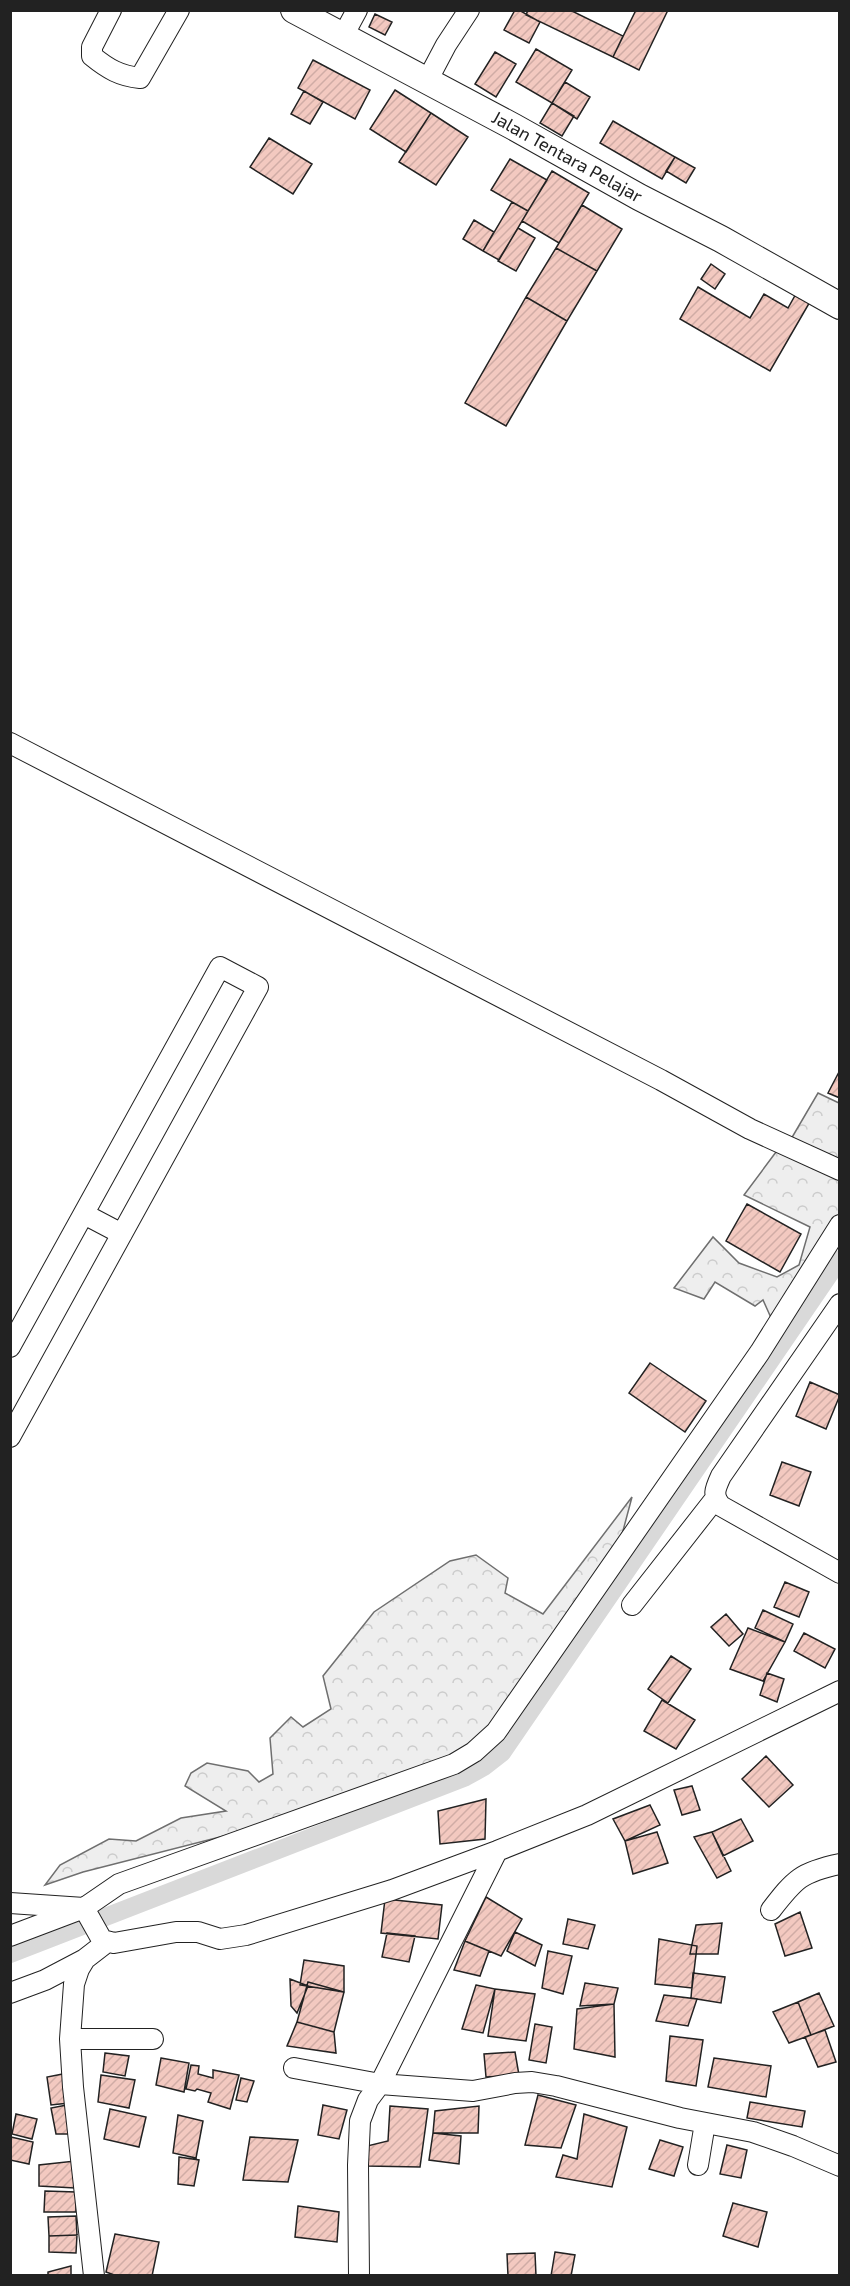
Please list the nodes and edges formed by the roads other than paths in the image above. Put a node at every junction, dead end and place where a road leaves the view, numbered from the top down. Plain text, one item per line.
1 (111, 10) edge
2 (179, 10) edge
3 (294, 10) edge
4 (357, 10) edge
5 (469, 10) edge
6 (343, 36) junction
7 (427, 81) junction
8 (840, 306) edge
9 (10, 742) edge
10 (840, 1170) edge
11 (84, 1214) junction
12 (840, 1226) edge
13 (122, 1234) junction
14 (840, 1304) edge
15 (10, 1347) edge
16 (10, 1437) edge
17 (715, 1499) junction
18 (840, 1573) edge
19 (632, 1605) dead end
20 (840, 1691) edge
21 (497, 1851) junction
22 (840, 1864) edge
23 (10, 1903) edge
24 (771, 1910) dead end
25 (87, 1913) junction
26 (10, 1936) edge
27 (105, 1941) junction
28 (85, 1959) junction
29 (10, 1993) edge
30 (70, 2039) junction
31 (153, 2039) dead end
32 (294, 2068) dead end
33 (380, 2084) junction
34 (705, 2123) junction
35 (698, 2165) dead end
36 (840, 2166) edge
37 (94, 2276) edge
38 (359, 2276) edge

1 - 2 street
3 - 6 main road, Jalan Tentara Pelajar
4 - 6 street
5 - 7 street
6 - 7 main road, Jalan Tentara Pelajar
7 - 8 main road, Jalan Tentara Pelajar
9 - 10 street
11 - 13 street
11 - 13 street
11 - 15 street
12 - 25 street
13 - 16 street
14 - 17 street
17 - 18 street
17 - 19 street
20 - 21 street
21 - 27 street
21 - 33 street
22 - 24 street
23 - 25 street
25 - 26 street
25 - 27 street
27 - 28 street
28 - 29 street
28 - 30 street
30 - 31 street
30 - 37 street
32 - 33 street
33 - 34 street
33 - 38 street
34 - 35 street
34 - 36 street

